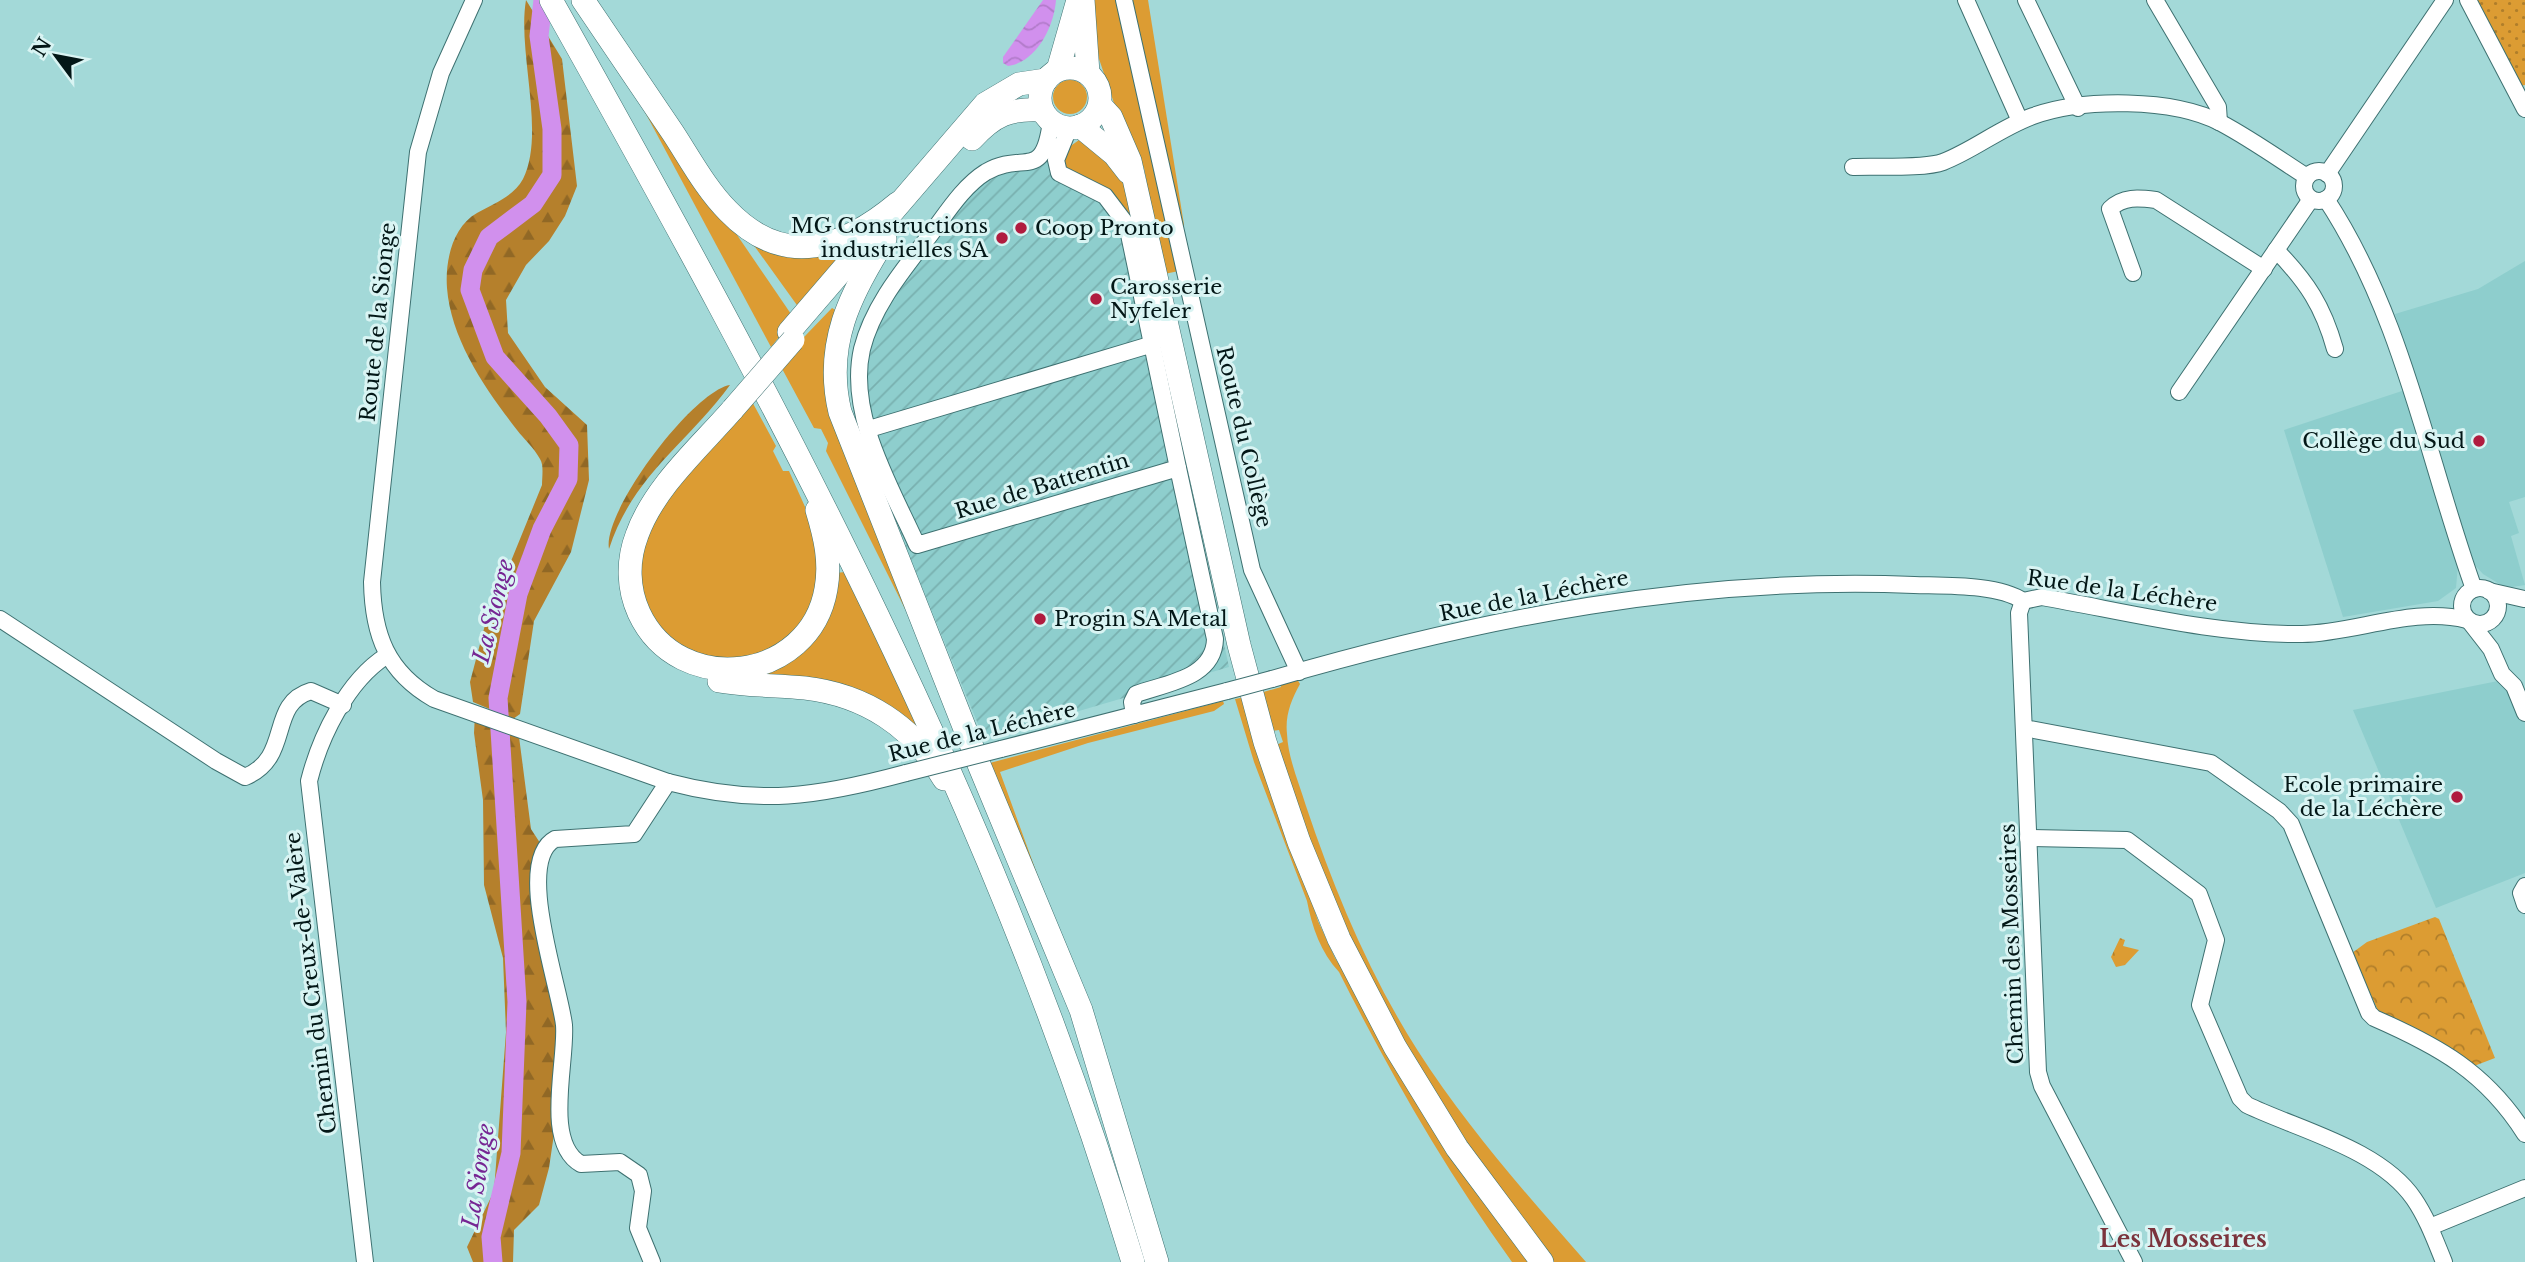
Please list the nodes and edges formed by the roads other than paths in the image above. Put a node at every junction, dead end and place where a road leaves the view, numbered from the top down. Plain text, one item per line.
1 (474, 0) edge
2 (539, 0) edge
3 (1081, 0) edge
4 (1124, 0) edge
5 (1966, 0) edge
6 (2026, 0) edge
7 (2155, 0) edge
8 (2445, 0) edge
9 (2468, 0) edge
10 (567, 12) edge
11 (1088, 73) junction
12 (1052, 75) junction
13 (1100, 105) junction
14 (2078, 108) junction
15 (2525, 109) edge
16 (1061, 121) junction
17 (2020, 121) junction
18 (2219, 122) junction
19 (1029, 163) junction
20 (1853, 167) dead end
21 (1059, 173) junction
22 (2328, 174) junction
23 (2307, 177) junction
24 (1133, 180) junction
25 (2319, 199) junction
26 (898, 203) junction
27 (885, 239) junction
28 (2276, 250) junction
29 (2264, 269) junction
30 (2133, 273) dead end
31 (791, 336) junction
32 (1153, 344) junction
33 (2335, 349) dead end
34 (2179, 392) dead end
35 (731, 405) junction
36 (869, 429) junction
37 (1178, 468) junction
38 (2475, 592) junction
39 (2525, 599) edge
40 (2023, 601) junction
41 (2495, 616) junction
42 (2421, 618) junction
43 (0, 619) edge
44 (2468, 621) junction
45 (2491, 649) junction
46 (386, 656) junction
47 (1299, 671) junction
48 (343, 705) junction
49 (2525, 713) edge
50 (1134, 715) junction
51 (2024, 727) junction
52 (668, 782) junction
53 (2028, 838) junction
54 (986, 850) junction
55 (2525, 886) edge
56 (2525, 905) edge
57 (2525, 1134) edge
58 (2525, 1188) edge
59 (2430, 1227) junction
60 (365, 1262) edge
61 (652, 1262) edge
62 (1133, 1262) edge
63 (1148, 1262) edge
64 (1157, 1262) edge
65 (1542, 1262) edge
66 (2134, 1262) edge
67 (2444, 1262) edge

1 - 46 street, Route de la Sionge
2 - 10 highway
3 - 11 highway
3 - 12 highway
4 - 47 street, Route du Collège
5 - 17 street
6 - 14 street
7 - 18 street
8 - 22 street
9 - 15 street
10 - 26 highway
10 - 35 highway
10 - 54 highway
10 - 63 highway
11 - 12 highway
11 - 13 highway
12 - 16 highway
12 - 26 highway
13 - 16 highway
13 - 24 highway
14 - 17 street
14 - 18 street
16 - 19 street
16 - 21 street
16 - 24 highway
16 - 27 highway
17 - 20 street
18 - 23 street
19 - 21 street
19 - 36 street, Rue de Battentin
21 - 32 street
22 - 23 street
22 - 25 street
23 - 25 street
24 - 65 highway
25 - 28 street
25 - 38 street
26 - 31 highway
27 - 31 highway
27 - 64 highway
28 - 29 street
28 - 33 street
29 - 30 street
29 - 34 street
31 - 35 highway, bridge
32 - 36 street
32 - 37 street
35 - 54 highway
36 - 37 street, Rue de Battentin
37 - 50 street
38 - 39 street
38 - 41 street
38 - 42 street, Rue de la Léchère
38 - 44 street
39 - 41 street
40 - 42 street, Rue de la Léchère
40 - 47 street, Rue de la Léchère
40 - 51 street, Chemin des Mosseires
41 - 44 street
41 - 45 street
42 - 44 street, Rue de la Léchère
43 - 48 street
44 - 45 street
45 - 49 street
46 - 48 street, Chemin du Creux-de-Valère
46 - 52 street, Rue de la Léchère
47 - 50 street, Rue de la Léchère, bridge
48 - 60 street, Chemin du Creux-de-Valère
50 - 52 street, Rue de la Léchère, bridge
51 - 53 street, Chemin des Mosseires
51 - 57 street
52 - 61 street
53 - 59 street
53 - 66 street, Chemin des Mosseires
54 - 62 highway
55 - 56 street
58 - 59 street
59 - 67 street

